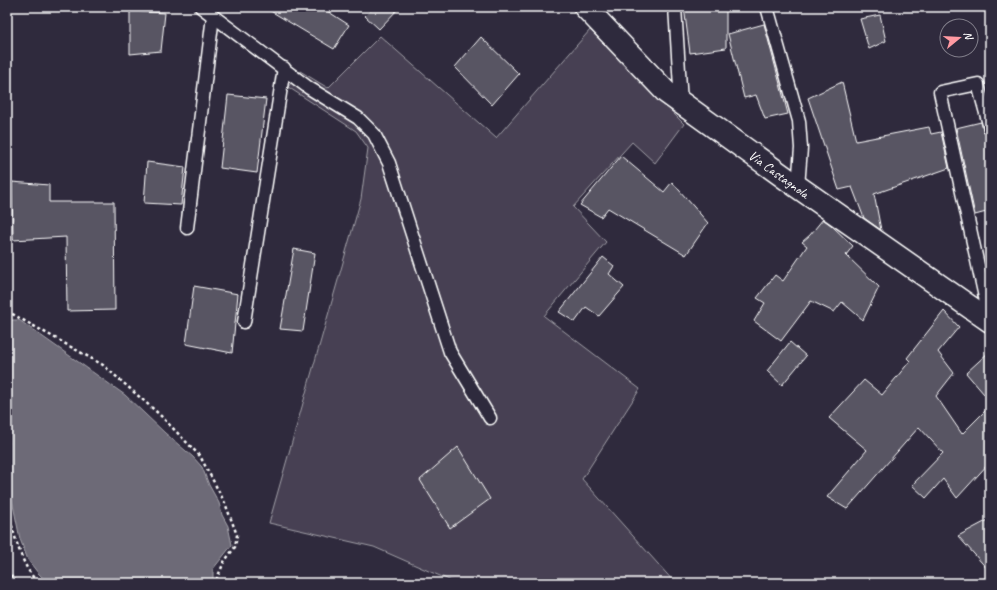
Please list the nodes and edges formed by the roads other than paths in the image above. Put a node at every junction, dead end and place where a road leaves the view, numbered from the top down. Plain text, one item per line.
1 (201, 7) edge
2 (585, 7) edge
3 (675, 7) edge
4 (767, 7) edge
5 (213, 16) junction
6 (284, 68) junction
7 (681, 103) junction
8 (990, 128) edge
9 (798, 187) junction
10 (187, 228) dead end
11 (990, 320) edge
12 (244, 322) dead end
13 (490, 418) dead end

1 - 5 lane
2 - 7 street, Via Castagnola
3 - 7 lane
4 - 9 lane
5 - 6 lane
5 - 10 lane
6 - 12 lane
6 - 13 lane
7 - 9 street, Via Castagnola
8 - 11 lane
9 - 11 street, Via Castagnola

